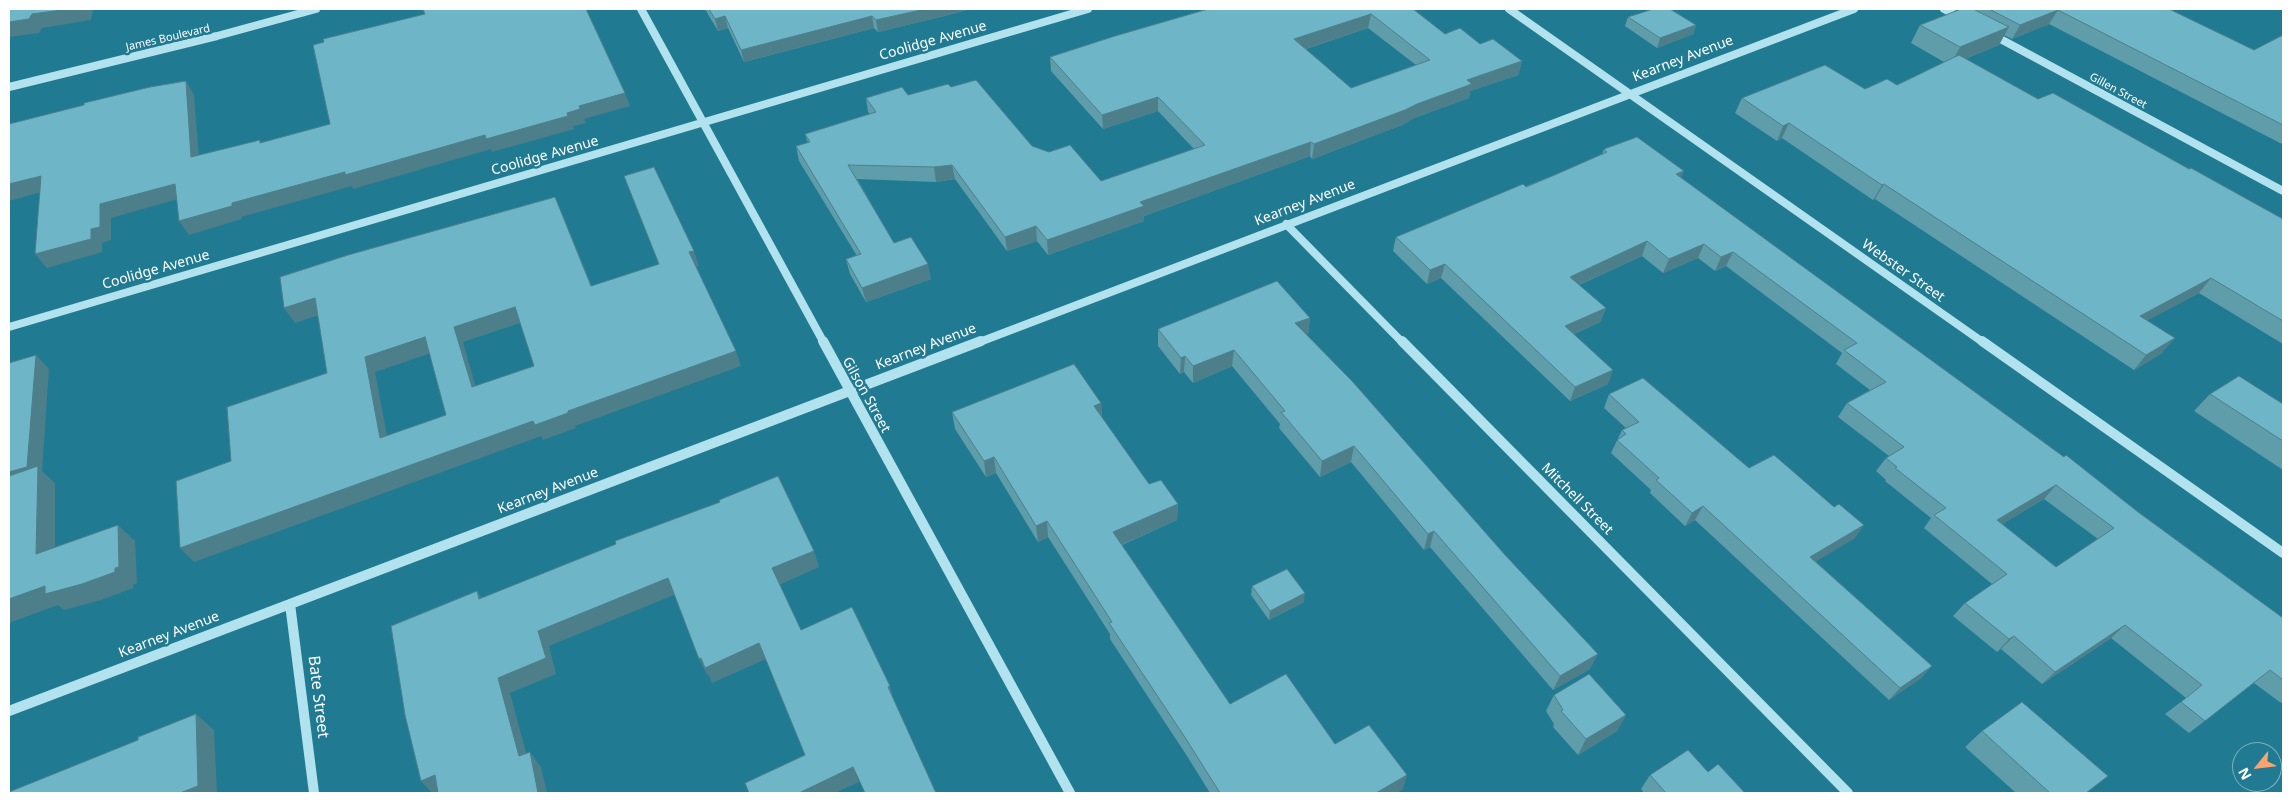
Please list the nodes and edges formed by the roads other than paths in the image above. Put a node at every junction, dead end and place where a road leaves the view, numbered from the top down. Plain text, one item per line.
1 (316, 9) edge
2 (641, 9) edge
3 (1088, 9) edge
4 (1509, 9) edge
5 (1854, 9) edge
6 (1944, 9) edge
7 (1970, 23) edge
8 (1988, 32) edge
9 (9, 85) edge
10 (1630, 94) junction
11 (702, 122) junction
12 (2283, 191) edge
13 (1286, 224) junction
14 (9, 326) edge
15 (848, 391) junction
16 (2283, 553) edge
17 (290, 604) junction
18 (9, 711) edge
19 (314, 793) edge
20 (1070, 793) edge
21 (1848, 793) edge

1 - 9 street, James Boulevard
2 - 11 street, Gilson Street
3 - 11 street, Coolidge Avenue
4 - 10 street, Webster Street
5 - 10 street, Kearney Avenue
6 - 7 street
8 - 12 street, Gillen Street
10 - 13 street, Kearney Avenue
10 - 16 street, Webster Street
11 - 14 street, Coolidge Avenue
11 - 15 street, Gilson Street
13 - 15 street, Kearney Avenue
13 - 21 street, Mitchell Street
15 - 17 street, Kearney Avenue
15 - 20 street, Gilson Street
17 - 18 street, Kearney Avenue
17 - 19 street, Bate Street

